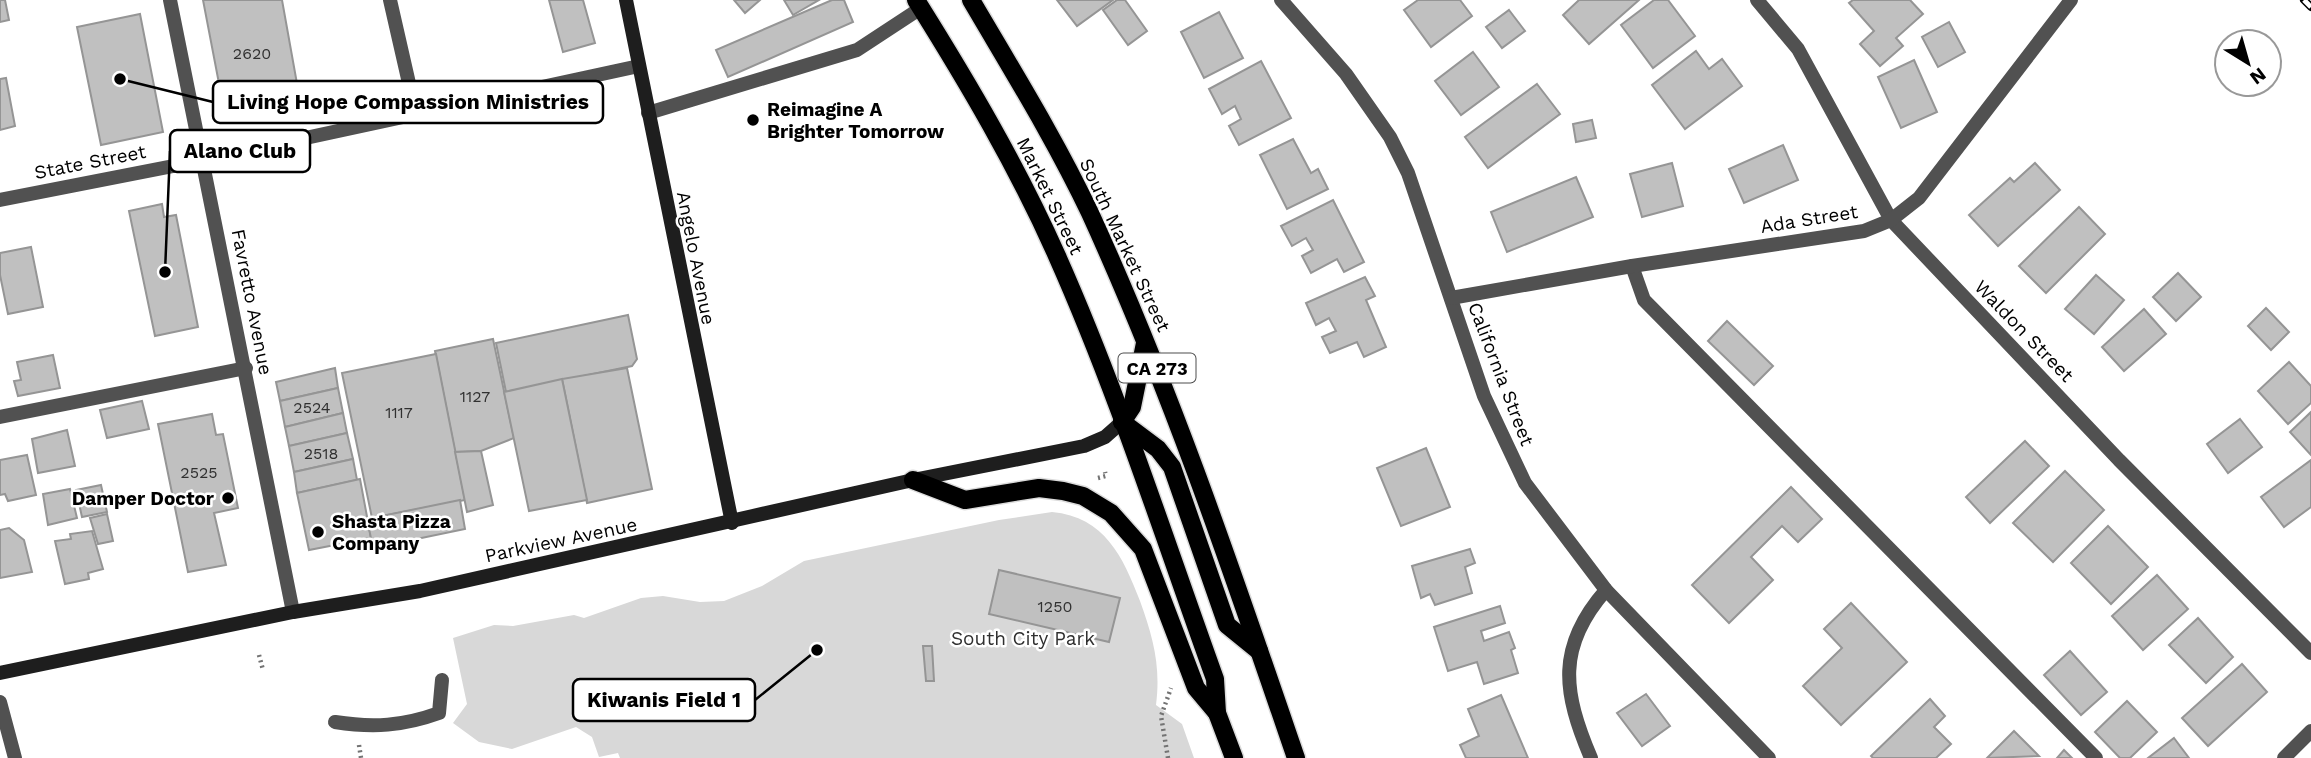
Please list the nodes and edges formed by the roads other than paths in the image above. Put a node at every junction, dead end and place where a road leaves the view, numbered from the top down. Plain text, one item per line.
1 (170, 0) edge
2 (390, 0) edge
3 (626, 0) edge
4 (971, 0) edge
5 (1281, 0) edge
6 (1757, 0) edge
7 (2071, 0) edge
8 (918, 4) edge
9 (639, 66) junction
10 (648, 113) junction
11 (416, 114) junction
12 (204, 160) junction
13 (0, 200) edge
14 (1891, 220) junction
15 (1632, 266) junction
16 (1451, 298) junction
17 (1145, 339) junction
18 (246, 368) junction
19 (0, 417) edge
20 (1122, 422) junction
21 (914, 480) junction
22 (732, 523) junction
23 (1606, 590) junction
24 (293, 612) junction
25 (1260, 652) junction
26 (2311, 653) edge
27 (0, 673) edge
28 (442, 680) dead end
29 (0, 702) edge
30 (1217, 713) junction
31 (335, 722) dead end
32 (2311, 732) edge
33 (15, 758) edge
34 (1234, 758) edge
35 (1296, 758) edge
36 (1591, 758) edge
37 (1769, 758) edge
38 (2096, 758) edge
39 (2284, 758) edge

1 - 12 street, Favretto Avenue
2 - 11 street
3 - 9 main road, Angelo Avenue
4 - 17 main road, South Market Street / CA 273
5 - 16 street, California Street
6 - 14 street, Waldon Street
7 - 14 street, Ada Street
8 - 10 street
8 - 20 main road, Market Street / CA 273
9 - 10 main road, Angelo Avenue
9 - 11 street, State Street
10 - 22 main road, Angelo Avenue
11 - 12 street, State Street
12 - 13 street, State Street
12 - 18 street, Favretto Avenue
14 - 15 street, Ada Street
14 - 26 street, Waldon Street
15 - 16 street, Ada Street
15 - 38 street
16 - 23 street, California Street
17 - 20 main road
17 - 25 main road, South Market Street / CA 273
18 - 19 street
18 - 24 street, Favretto Avenue
20 - 21 main road, Parkview Avenue
20 - 25 main road
20 - 30 main road, CA 273
21 - 22 main road, Parkview Avenue
21 - 30 main road
22 - 24 main road, Parkview Avenue
23 - 36 street
23 - 37 street, California Street
24 - 27 main road, Parkview Avenue
25 - 35 main road, South Market Street / CA 273
28 - 31 street
29 - 33 street
30 - 34 main road, CA 273
32 - 39 street

